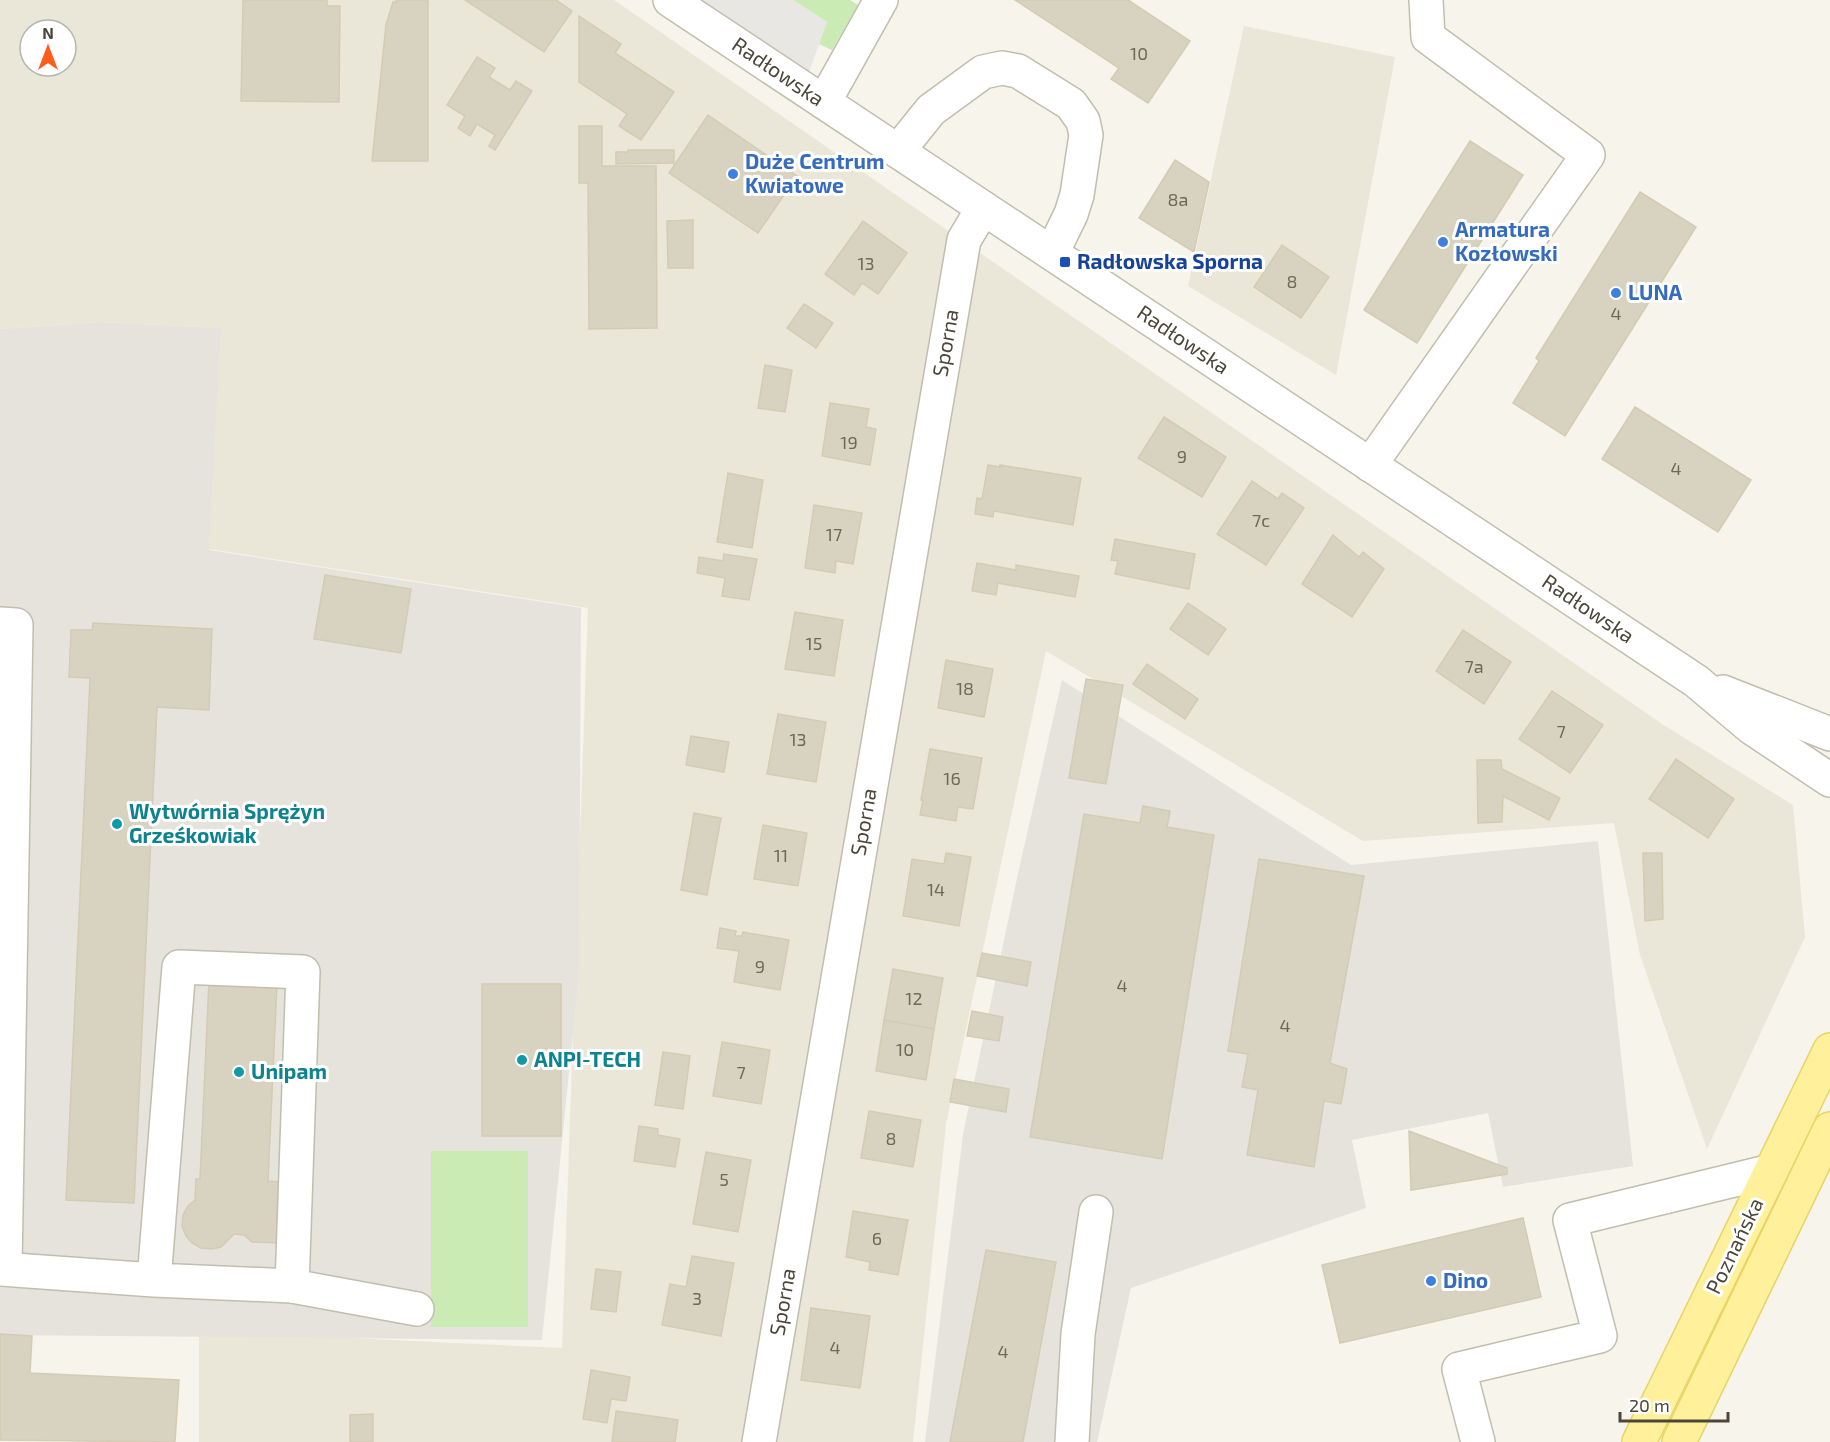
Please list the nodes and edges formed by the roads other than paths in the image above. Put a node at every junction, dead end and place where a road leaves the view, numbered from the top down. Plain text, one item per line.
1 (670, 0) edge
2 (881, 0) edge
3 (1426, 0) edge
4 (824, 102) junction
5 (898, 151) junction
6 (983, 208) junction
7 (1052, 253) junction
8 (1370, 465) junction
9 (0, 624) edge
10 (1696, 681) junction
11 (1830, 734) edge
12 (1830, 780) edge
13 (1830, 1050) edge
14 (1830, 1129) edge
15 (1771, 1171) junction
16 (1096, 1212) dead end
17 (3, 1268) edge
18 (154, 1280) junction
19 (292, 1286) junction
20 (417, 1309) dead end
21 (759, 1442) edge
22 (1072, 1442) edge
23 (1478, 1442) edge
24 (1639, 1442) edge
25 (1679, 1442) edge

1 - 4 street, Radłowska
2 - 4 street
3 - 8 street
4 - 5 street, Radłowska
5 - 6 street, Radłowska
5 - 7 street
6 - 7 street, Radłowska
6 - 21 street, Sporna
7 - 8 street, Radłowska
8 - 10 street, Radłowska
9 - 17 street
10 - 11 street
10 - 12 street
13 - 15 main road, Poznańska
14 - 25 main road, Poznańska
15 - 23 street
15 - 24 main road, Poznańska
16 - 22 street
17 - 18 street
18 - 19 street
18 - 19 street
19 - 20 street

